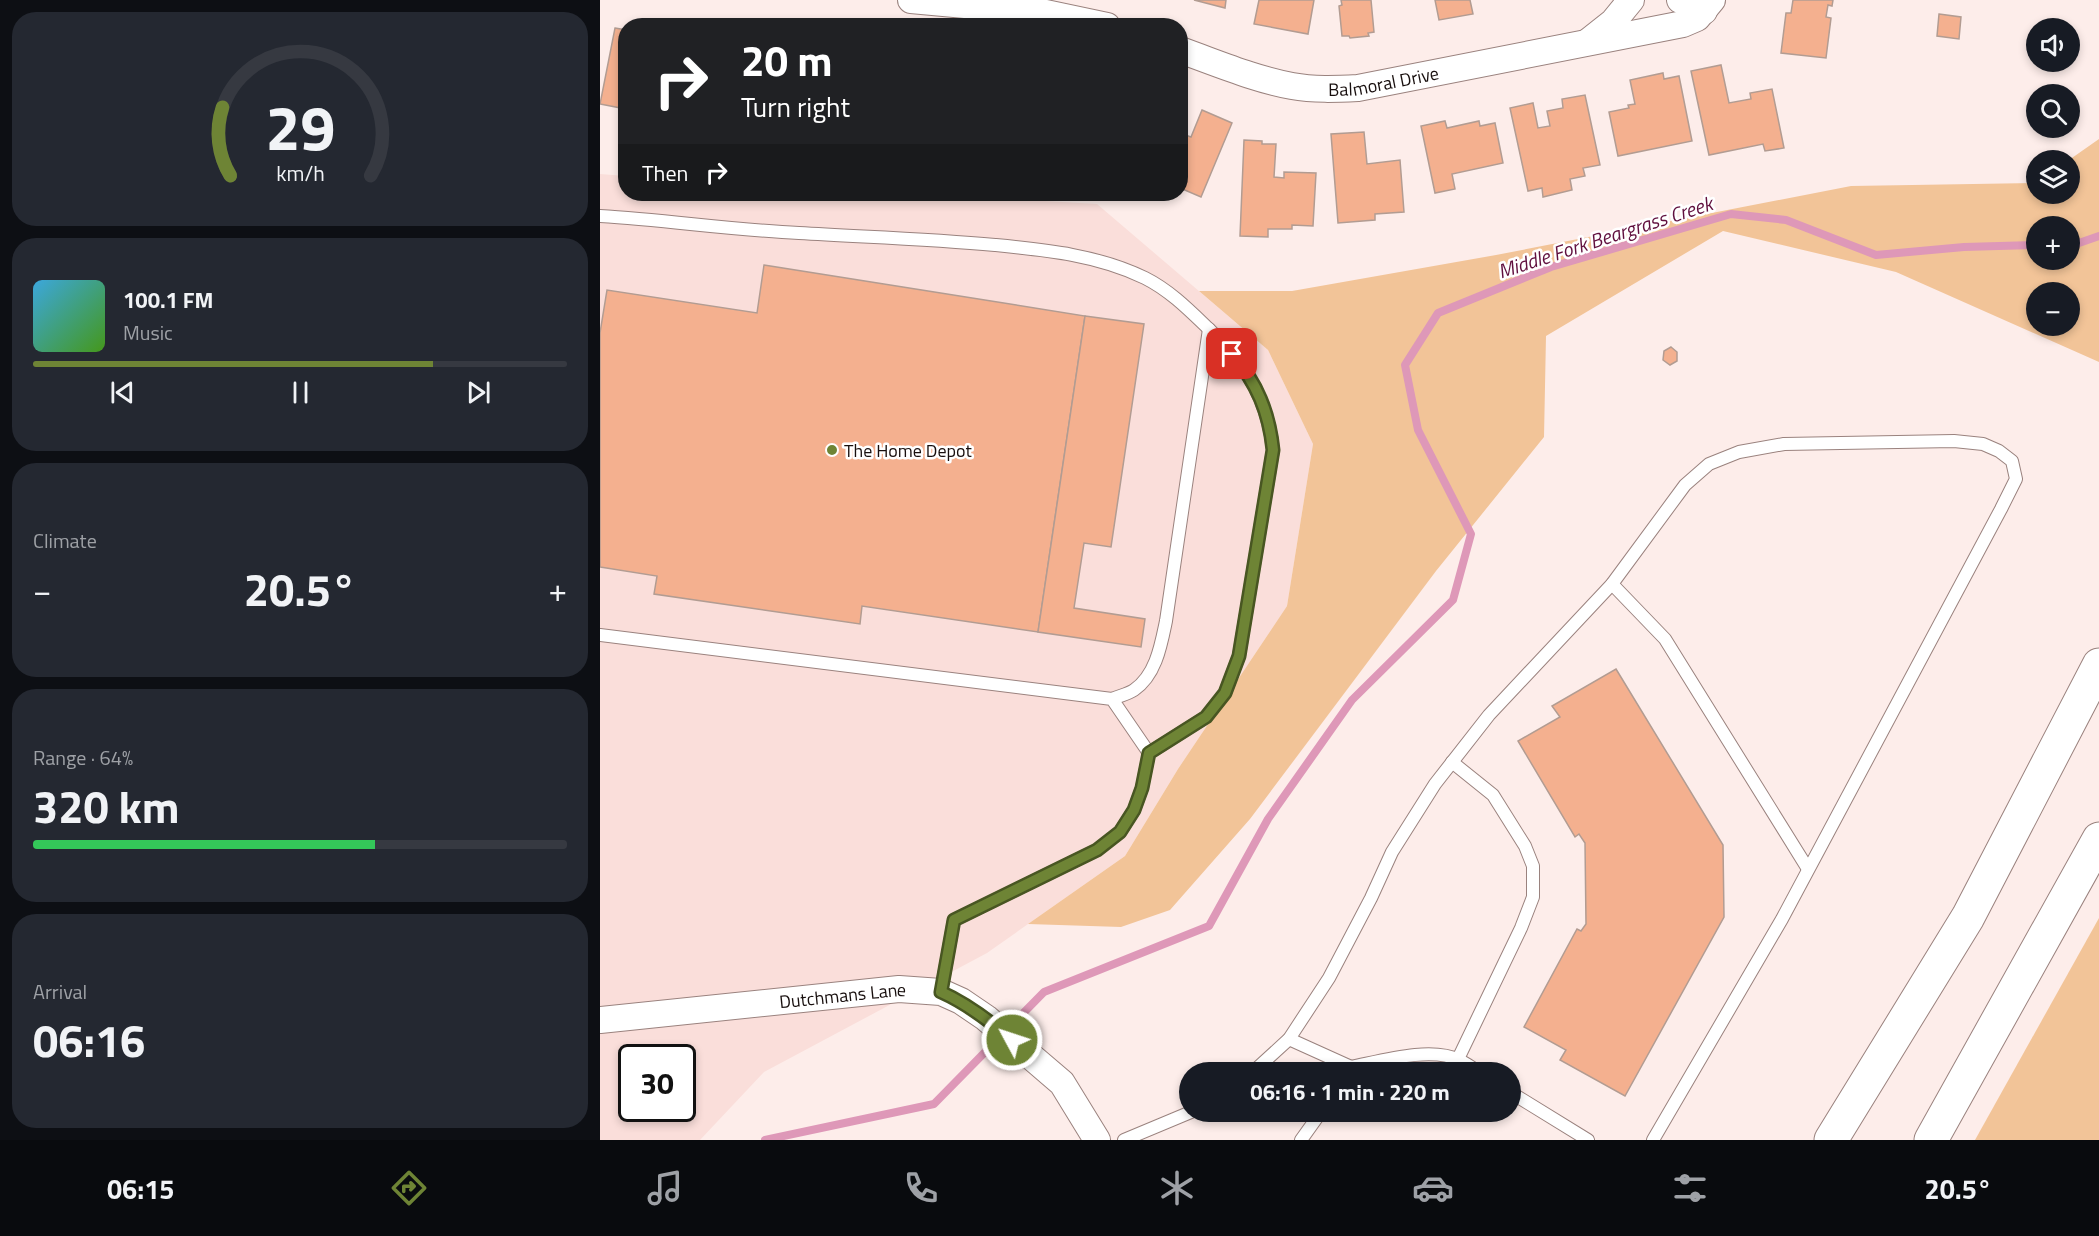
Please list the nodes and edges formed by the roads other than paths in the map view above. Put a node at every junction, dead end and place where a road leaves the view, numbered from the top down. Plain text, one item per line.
1 (910, 0) edge
2 (1631, 0) edge
3 (1680, 0) edge
4 (1708, 6) edge
5 (1069, 18) edge
6 (1589, 41) junction
7 (1188, 53) edge
8 (600, 216) edge
9 (1209, 328) junction
10 (1612, 584) junction
11 (600, 635) edge
12 (2099, 665) edge
13 (1112, 699) junction
14 (1149, 753) junction
15 (1452, 762) junction
16 (2099, 839) edge
17 (1808, 869) junction
18 (951, 996) junction
19 (600, 1020) edge
20 (1289, 1039) junction
21 (1458, 1059) junction
22 (1264, 1062) edge
23 (1334, 1062) edge
24 (1388, 1062) edge
25 (1463, 1062) edge
26 (1521, 1099) edge
27 (1179, 1117) edge
28 (1314, 1122) edge
29 (1097, 1140) edge
30 (1124, 1140) edge
31 (1301, 1140) edge
32 (1588, 1140) edge
33 (1653, 1140) edge
34 (1831, 1140) edge
35 (1930, 1140) edge

1 - 5 street
2 - 6 street, Balmoral Drive
3 - 4 street
4 - 6 street, Balmoral Drive
6 - 7 street, Balmoral Drive
8 - 9 lane
9 - 13 lane
9 - 14 lane
10 - 15 lane
10 - 17 lane
10 - 17 lane
11 - 13 lane
12 - 34 highway
13 - 14 lane
14 - 18 lane
15 - 20 lane
15 - 21 lane
16 - 35 highway
17 - 33 lane
18 - 19 street, Dutchmans Lane
18 - 29 street, Dutchmans Lane
20 - 22 lane
20 - 23 lane
21 - 24 lane
21 - 25 lane
26 - 32 lane
27 - 30 lane
28 - 31 lane

